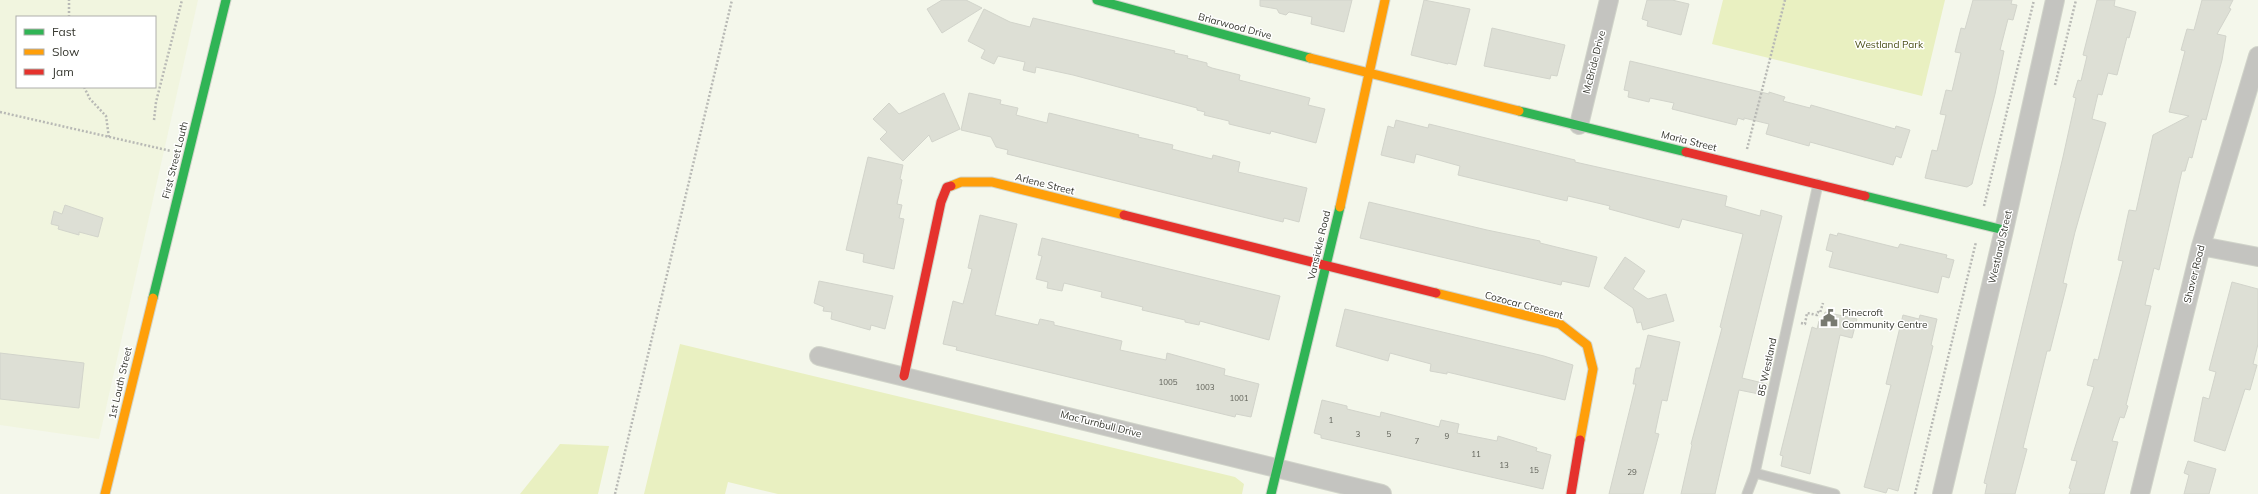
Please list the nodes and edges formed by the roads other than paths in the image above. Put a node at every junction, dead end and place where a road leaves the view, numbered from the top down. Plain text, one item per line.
1 (226, 0) edge
2 (1097, 0) edge
3 (1385, 0) edge
4 (1609, 0) edge
5 (2055, 0) edge
6 (2258, 56) edge
7 (1368, 74) junction
8 (1579, 125) junction
9 (1818, 184) junction
10 (2004, 230) junction
11 (2201, 246) junction
12 (2258, 257) edge
13 (1326, 266) junction
14 (145, 325) joint
15 (819, 356) dead end
16 (904, 376) junction
17 (1277, 467) junction
18 (1755, 473) junction
19 (105, 494) edge
20 (1271, 494) edge
21 (1382, 494) edge
22 (1571, 494) edge
23 (1748, 494) edge
24 (1835, 494) edge
25 (1942, 494) edge
26 (2140, 494) edge

1 - 14 street, First Street Louth
2 - 7 street, Briarwood Drive
3 - 7 street, Vansickle Road
4 - 8 street, McBride Drive
5 - 10 street, Westland Street
6 - 11 street, Shaver Road
7 - 8 street, Maria Street
7 - 13 street, Vansickle Road
8 - 9 street, Maria Street
9 - 10 street, Maria Street
9 - 18 lane, 85 Westland
10 - 25 street, Westland Street
11 - 12 street
11 - 26 street, Shaver Road
13 - 16 street, Arlene Street
13 - 17 street, Vansickle Road
13 - 22 street, Cozocar Crescent
14 - 19 street, 1st Louth Street
15 - 16 street, MacTurnbull Drive
16 - 17 street, MacTurnbull Drive
17 - 20 street, Vansickle Road
17 - 21 street, MacTurnbull Drive
18 - 23 lane, 85 Westland
18 - 24 lane

